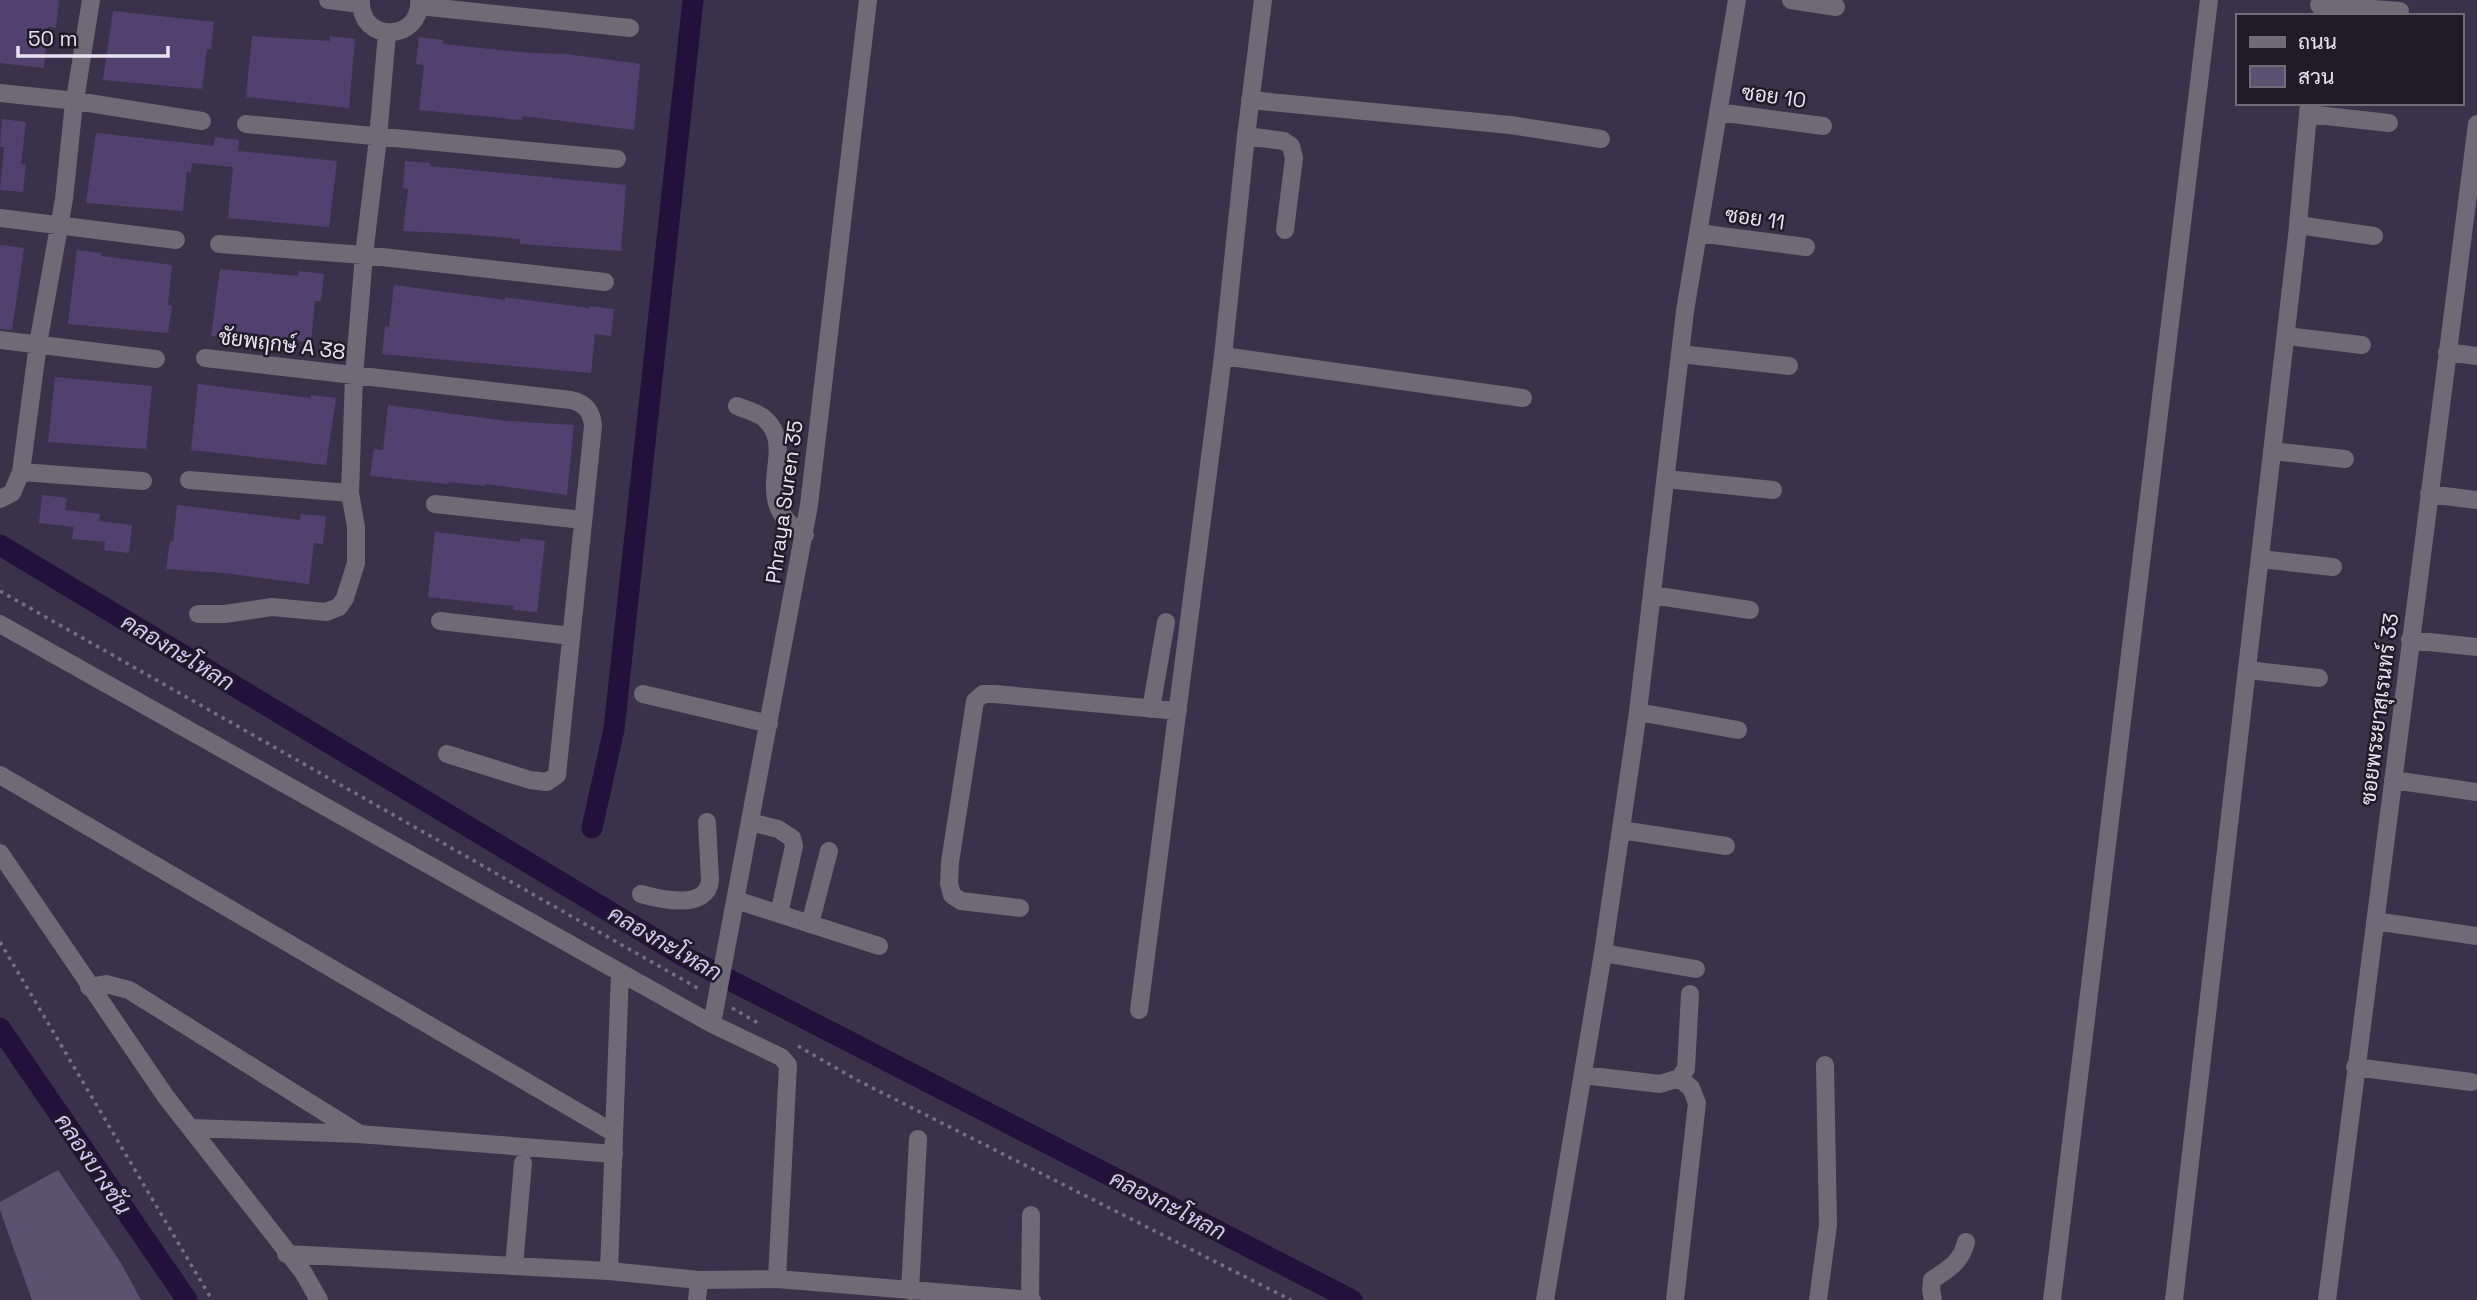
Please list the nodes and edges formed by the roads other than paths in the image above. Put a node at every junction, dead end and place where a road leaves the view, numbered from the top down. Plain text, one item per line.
1 (91, 0) edge
2 (328, 0) edge
3 (868, 0) edge
4 (1264, 0) edge
5 (1737, 0) edge
6 (1791, 0) edge
7 (2209, 0) edge
8 (361, 2) edge
9 (419, 3) edge
10 (1836, 7) dead end
11 (2318, 7) edge
12 (2400, 11) dead end
13 (630, 28) dead end
14 (387, 33) junction
15 (0, 93) edge
16 (1250, 100) junction
17 (76, 101) junction
18 (2309, 109) edge
19 (1718, 112) junction
20 (202, 121) dead end
21 (2389, 123) dead end
22 (246, 124) dead end
23 (2477, 124) edge
24 (1822, 126) dead end
25 (1246, 136) junction
26 (378, 138) junction
27 (1601, 139) dead end
28 (617, 159) dead end
29 (2471, 209) edge
30 (0, 218) edge
31 (60, 225) junction
32 (2298, 225) junction
33 (1284, 230) dead end
34 (1698, 233) junction
35 (2374, 236) dead end
36 (176, 240) dead end
37 (219, 244) dead end
38 (1806, 247) dead end
39 (364, 255) junction
40 (605, 282) dead end
41 (2286, 336) junction
42 (0, 340) edge
43 (38, 344) junction
44 (2362, 345) dead end
45 (2447, 352) junction
46 (1680, 354) junction
47 (1223, 356) junction
48 (2477, 356) edge
49 (205, 358) dead end
50 (156, 359) dead end
51 (1789, 366) dead end
52 (354, 376) junction
53 (1523, 398) dead end
54 (737, 406) dead end
55 (2272, 451) junction
56 (2345, 459) dead end
57 (21, 472) junction
58 (1666, 479) junction
59 (188, 480) dead end
60 (143, 481) dead end
61 (1773, 490) dead end
62 (350, 494) junction
63 (2429, 494) junction
64 (0, 499) edge
65 (2477, 500) edge
66 (435, 504) dead end
67 (583, 520) junction
68 (804, 536) junction
69 (2260, 559) junction
70 (2333, 567) dead end
71 (1652, 594) junction
72 (1751, 610) dead end
73 (198, 614) dead end
74 (440, 621) dead end
75 (1166, 622) dead end
76 (0, 624) edge
77 (571, 636) junction
78 (2410, 640) junction
79 (2477, 648) edge
80 (2247, 670) junction
81 (2319, 678) dead end
82 (643, 694) dead end
83 (1151, 709) junction
84 (1178, 711) junction
85 (1638, 712) junction
86 (769, 724) junction
87 (1738, 730) dead end
88 (447, 754) dead end
89 (0, 775) edge
90 (2393, 780) junction
91 (2477, 792) edge
92 (707, 822) dead end
93 (750, 822) junction
94 (1621, 830) junction
95 (1726, 846) dead end
96 (829, 851) dead end
97 (0, 853) edge
98 (710, 880) junction
99 (737, 892) junction
100 (641, 894) dead end
101 (1020, 908) dead end
102 (779, 914) junction
103 (2375, 921) junction
104 (810, 924) junction
105 (2477, 936) edge
106 (879, 946) dead end
107 (1603, 953) junction
108 (1696, 969) dead end
109 (620, 973) junction
110 (89, 987) junction
111 (1690, 994) dead end
112 (714, 1010) junction
113 (1139, 1010) dead end
114 (1825, 1065) dead end
115 (2355, 1068) junction
116 (1583, 1075) junction
117 (1679, 1078) junction
118 (2471, 1082) dead end
119 (191, 1129) junction
120 (359, 1133) junction
121 (614, 1133) junction
122 (918, 1139) dead end
123 (614, 1154) junction
124 (523, 1163) dead end
125 (1031, 1215) dead end
126 (1966, 1242) dead end
127 (286, 1254) junction
128 (514, 1266) junction
129 (609, 1271) junction
130 (777, 1279) junction
131 (699, 1280) junction
132 (909, 1291) junction
133 (319, 1300) edge
134 (697, 1300) edge
135 (1031, 1300) edge
136 (1545, 1300) edge
137 (1675, 1300) edge
138 (1818, 1300) edge
139 (1933, 1300) edge
140 (2052, 1300) edge
141 (2174, 1300) edge
142 (2327, 1300) edge

1 - 17 street
2 - 8 street
3 - 68 street, Phraya Suren 35
4 - 16 street
5 - 19 street
6 - 10 street
7 - 140 street
8 - 14 street
9 - 13 street
9 - 14 street
11 - 12 street
14 - 26 street
15 - 17 street
16 - 25 street
16 - 27 street
17 - 20 street
17 - 31 street
18 - 21 street
18 - 32 street
19 - 24 street, ซอย 10
19 - 34 street
22 - 26 street
23 - 29 street, ซอยพระยาสุเรนทร์ 33
25 - 33 street
25 - 47 street
26 - 28 street
26 - 39 street
29 - 45 street, ซอยพระยาสุเรนทร์ 33
30 - 31 street
31 - 36 street
31 - 43 street
32 - 35 street
32 - 41 street
34 - 38 street, ซอย 11
34 - 46 street
37 - 39 street
39 - 40 street
39 - 52 street
41 - 44 street
41 - 55 street
42 - 43 street
43 - 50 street
43 - 57 street
45 - 48 street
45 - 63 street, ซอยพระยาสุเรนทร์ 33
46 - 51 street
46 - 58 street
47 - 53 street
47 - 84 street
49 - 52 street, ชัยพฤกษ์ A 38
52 - 62 street
52 - 67 street, ชัยพฤกษ์ A 38
54 - 68 street
55 - 56 street
55 - 69 street
57 - 60 street
57 - 64 street
58 - 61 street
58 - 71 street
59 - 62 street
62 - 73 street
63 - 65 street
63 - 78 street, ซอยพระยาสุเรนทร์ 33
66 - 67 street
67 - 77 street, ชัยพฤกษ์ A 38
68 - 86 street, Phraya Suren 35
69 - 70 street
69 - 80 street
71 - 72 street
71 - 85 street
74 - 77 street
75 - 83 street
76 - 109 street
77 - 88 street, ชัยพฤกษ์ A 38
78 - 79 street
78 - 90 street, ซอยพระยาสุเรนทร์ 33
80 - 81 street
80 - 141 street
82 - 86 street
83 - 84 street
83 - 101 street
84 - 113 street
85 - 87 street
85 - 94 street
86 - 93 street, Phraya Suren 35
89 - 121 street
90 - 91 street
90 - 103 street, ซอยพระยาสุเรนทร์ 33
92 - 98 street
93 - 99 street, Phraya Suren 35
93 - 102 street
94 - 95 street
94 - 107 street
96 - 104 street
97 - 110 street
98 - 99 street
98 - 100 street
99 - 102 street
99 - 112 street, Phraya Suren 35
102 - 104 street
103 - 105 street
103 - 115 street, ซอยพระยาสุเรนทร์ 33
104 - 106 street
107 - 108 street
107 - 116 street
109 - 112 street
109 - 121 street
110 - 119 street
110 - 120 street
111 - 117 street
112 - 130 street
114 - 138 street
115 - 118 street
115 - 142 street, ซอยพระยาสุเรนทร์ 33
116 - 117 street
116 - 136 street
117 - 137 street
119 - 120 street
119 - 127 street
120 - 123 street
121 - 123 street
122 - 132 street
123 - 129 street
124 - 128 street
125 - 135 street
126 - 139 street
127 - 128 street
127 - 133 street
128 - 129 street
129 - 131 street
130 - 131 street
130 - 132 street
131 - 134 street
132 - 135 street

